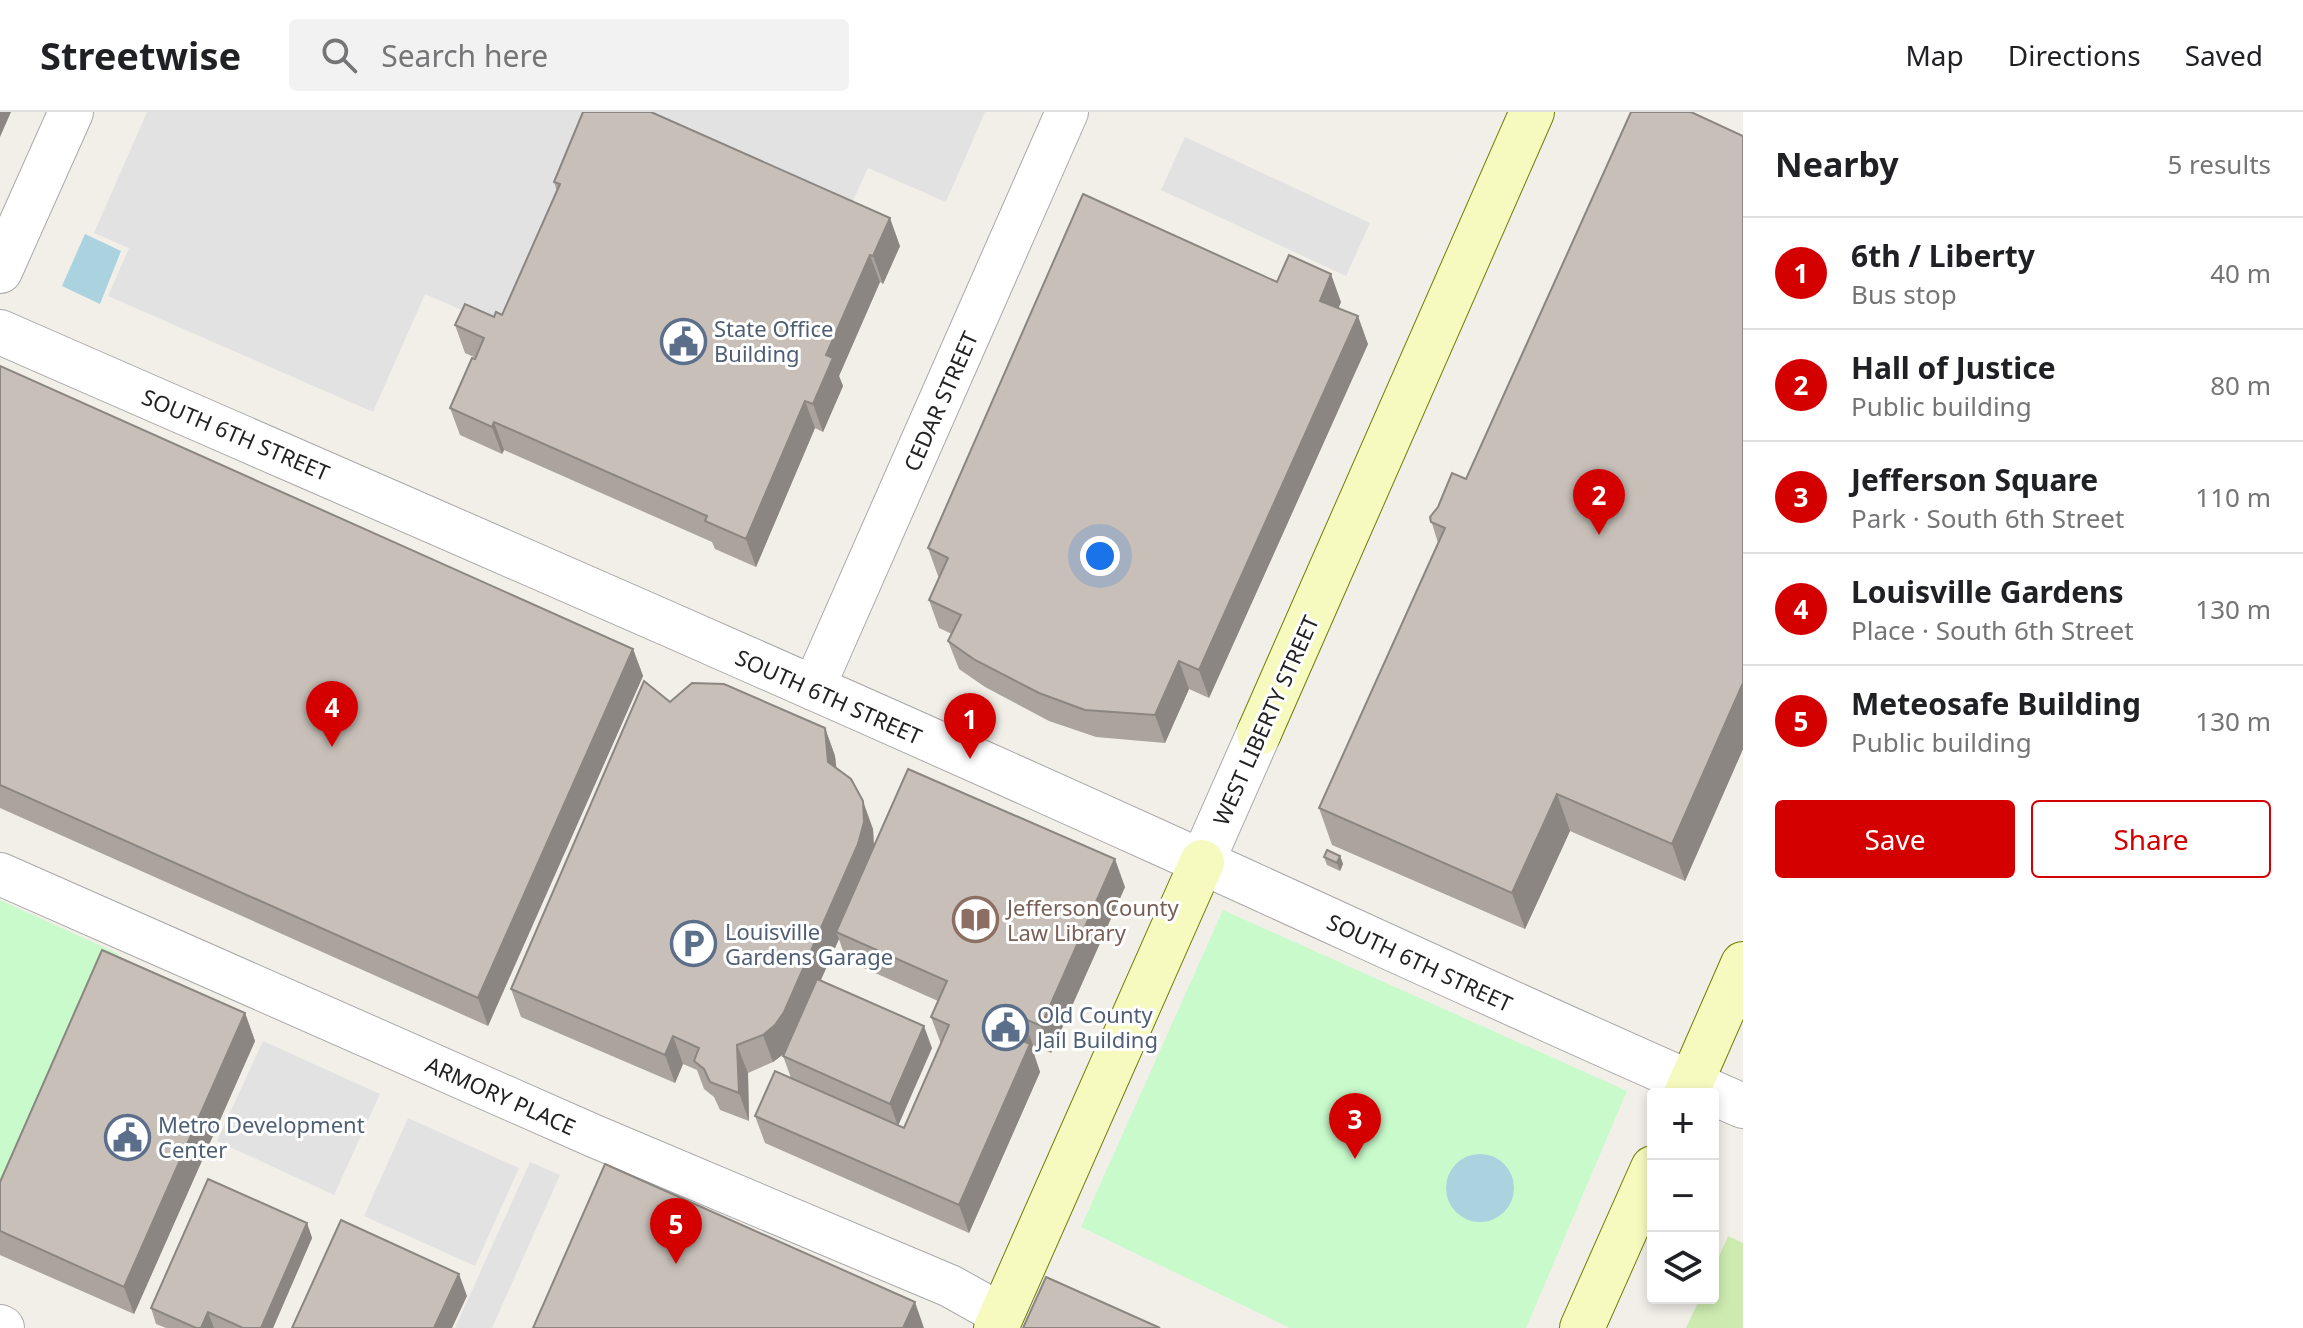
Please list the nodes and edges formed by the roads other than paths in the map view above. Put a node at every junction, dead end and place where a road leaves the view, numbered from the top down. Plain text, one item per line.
1 (71, 112) edge
2 (1067, 112) edge
3 (1532, 112) edge
4 (0, 271) edge
5 (0, 332) edge
6 (813, 689) junction
7 (1259, 733) joint
8 (1202, 862) junction
9 (0, 874) edge
10 (1743, 964) edge
11 (1686, 1088) edge
12 (1688, 1088) edge
13 (1719, 1099) edge
14 (1743, 1106) edge
15 (1647, 1182) edge
16 (999, 1322) edge
17 (1582, 1328) edge

1 - 4 street
2 - 6 street, CEDAR STREET
3 - 7 main road, WEST LIBERTY STREET
5 - 6 street, SOUTH 6TH STREET
6 - 8 street, SOUTH 6TH STREET
7 - 8 street, WEST LIBERTY STREET
8 - 11 street, SOUTH 6TH STREET
8 - 16 main road, WEST LIBERTY STREET
9 - 16 street, ARMORY PLACE
10 - 12 main road
13 - 14 street, SOUTH 6TH STREET
15 - 17 main road

